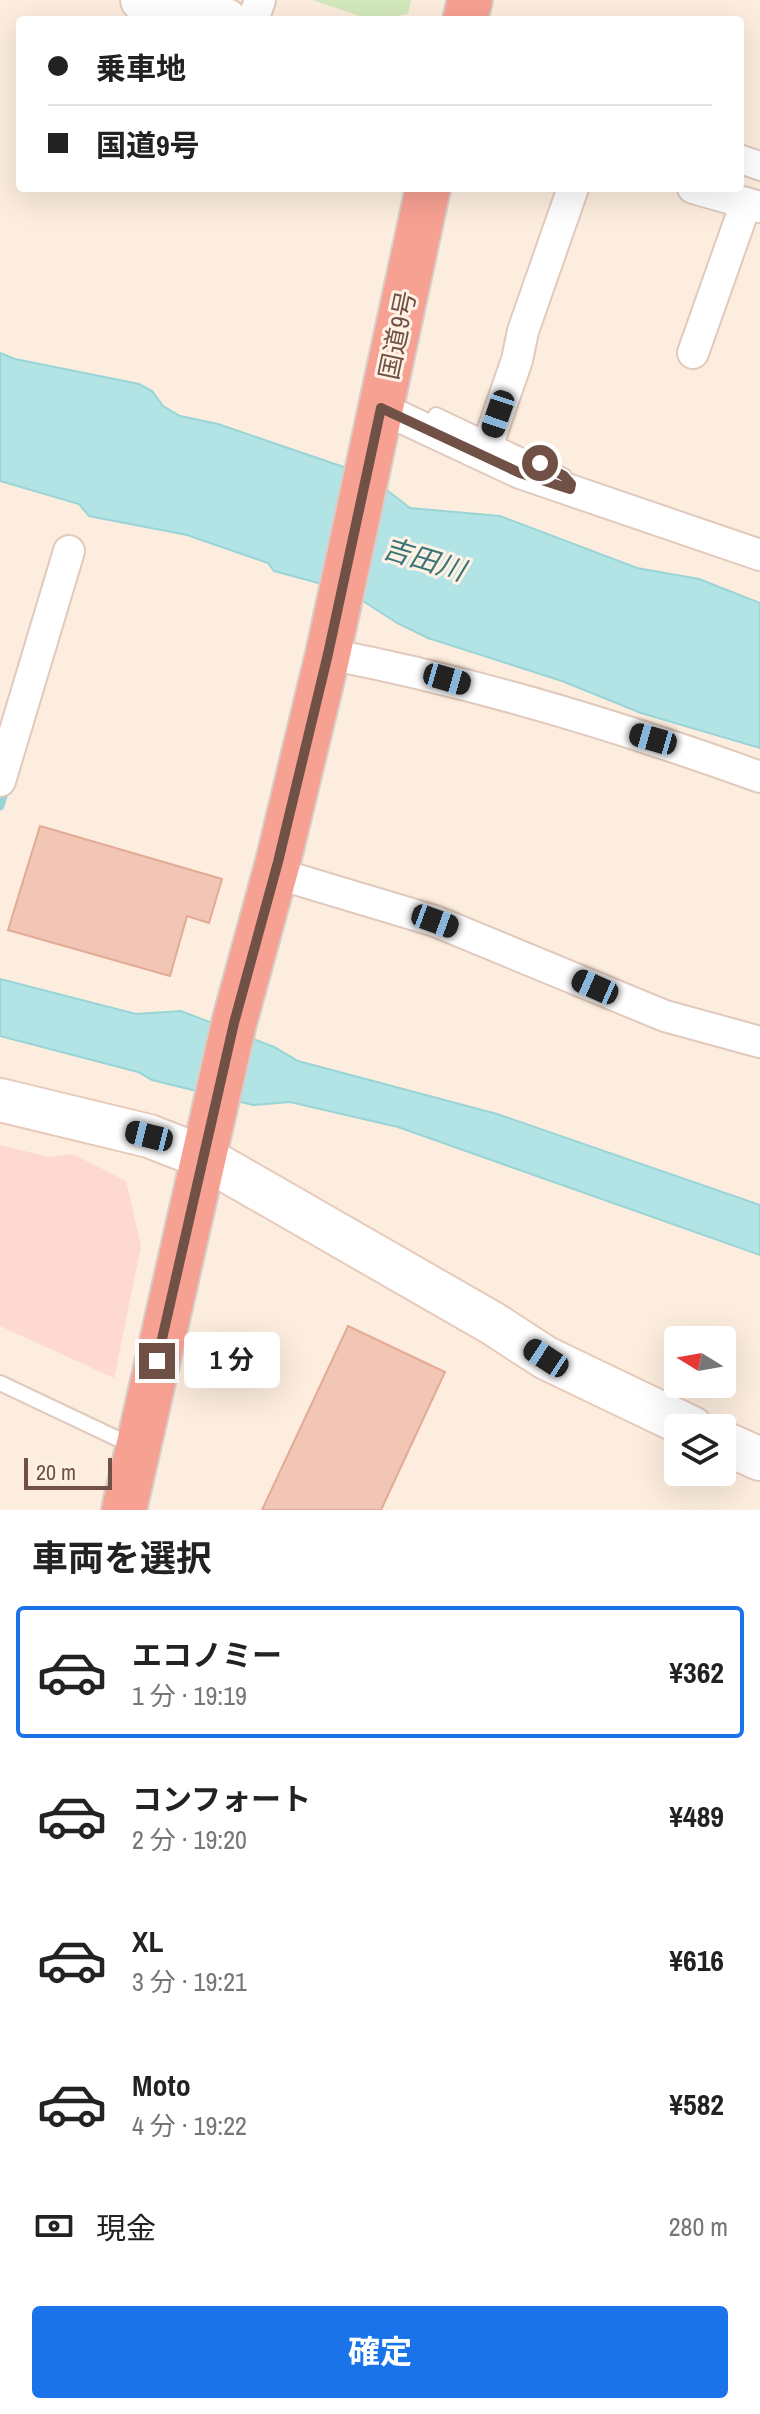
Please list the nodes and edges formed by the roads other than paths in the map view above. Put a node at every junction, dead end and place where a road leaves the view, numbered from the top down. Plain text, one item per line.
1 (142, 0) edge
2 (209, 16) edge
3 (427, 192) edge
4 (572, 192) edge
5 (707, 192) edge
6 (753, 205) edge
7 (693, 353) dead end
8 (380, 414) junction
9 (436, 415) dead end
10 (489, 441) junction
11 (570, 489) junction
12 (69, 551) dead end
13 (760, 555) edge
14 (330, 642) junction
15 (760, 777) edge
16 (0, 781) edge
17 (275, 873) junction
18 (760, 1042) edge
19 (0, 1100) edge
20 (203, 1157) junction
21 (0, 1383) edge
22 (664, 1415) edge
23 (138, 1448) junction
24 (736, 1448) edge
25 (760, 1459) edge
26 (124, 1510) edge

1 - 2 street
3 - 8 highway, 国道9号
4 - 10 street
5 - 6 street
6 - 7 street
8 - 11 street
8 - 14 highway, 国道9号
9 - 10 lane
10 - 11 lane
11 - 13 street
12 - 16 street
14 - 15 street
14 - 17 highway, 国道9号
17 - 18 street
17 - 20 highway, 国道9号
19 - 20 street
20 - 22 street
20 - 23 highway, 国道9号
21 - 23 lane
23 - 26 highway, 国道9号
24 - 25 street

